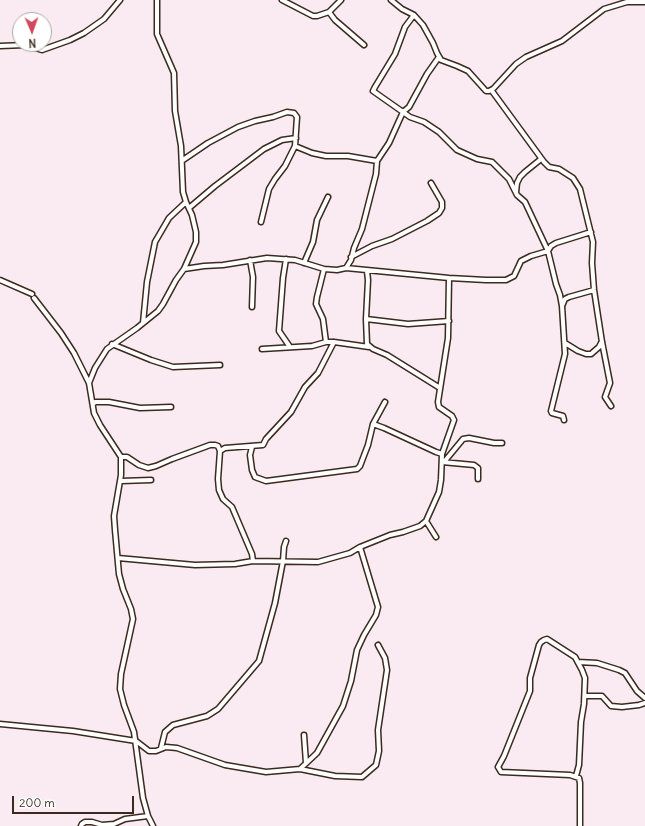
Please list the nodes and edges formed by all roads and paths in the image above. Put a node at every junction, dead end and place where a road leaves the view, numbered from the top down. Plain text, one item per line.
1 (120, 0) edge
2 (157, 0) edge
3 (282, 0) edge
4 (341, 0) edge
5 (391, 0) edge
6 (645, 2) edge
7 (329, 12) junction
8 (414, 15) junction
9 (364, 45) dead end
10 (0, 46) edge
11 (439, 57) junction
12 (492, 91) junction
13 (404, 112) junction
14 (296, 138) junction
15 (295, 146) junction
16 (541, 159) junction
17 (182, 160) junction
18 (377, 161) junction
19 (431, 183) dead end
20 (516, 192) junction
21 (328, 197) dead end
22 (186, 202) junction
23 (189, 208) junction
24 (261, 222) dead end
25 (591, 232) junction
26 (548, 251) junction
27 (351, 257) junction
28 (286, 259) junction
29 (250, 260) junction
30 (304, 263) junction
31 (346, 268) junction
32 (184, 269) junction
33 (324, 269) junction
34 (367, 271) junction
35 (449, 278) junction
36 (0, 280) edge
37 (594, 290) junction
38 (32, 294) dead end
39 (34, 298) dead end
40 (562, 306) junction
41 (252, 307) dead end
42 (366, 319) junction
43 (449, 321) junction
44 (143, 323) junction
45 (326, 342) junction
46 (334, 342) junction
47 (602, 342) junction
48 (565, 343) junction
49 (112, 344) junction
50 (290, 347) junction
51 (369, 347) junction
52 (262, 349) dead end
53 (220, 365) dead end
54 (89, 383) junction
55 (440, 388) junction
56 (385, 402) dead end
57 (93, 404) junction
58 (611, 406) dead end
59 (171, 407) dead end
60 (564, 420) dead end
61 (373, 424) junction
62 (502, 443) dead end
63 (252, 447) junction
64 (220, 451) junction
65 (442, 454) junction
66 (121, 457) junction
67 (443, 462) junction
68 (478, 479) dead end
69 (151, 480) dead end
70 (121, 481) junction
71 (426, 521) junction
72 (436, 537) dead end
73 (286, 541) dead end
74 (360, 547) junction
75 (118, 558) junction
76 (253, 561) junction
77 (283, 562) junction
78 (378, 645) dead end
79 (578, 662) junction
80 (585, 696) junction
81 (645, 698) edge
82 (645, 703) edge
83 (0, 724) edge
84 (304, 735) dead end
85 (136, 741) junction
86 (161, 748) junction
87 (306, 763) junction
88 (300, 769) junction
89 (576, 776) junction
90 (148, 816) junction
91 (81, 826) edge
92 (153, 826) edge
93 (580, 826) edge

1 - 10 street
2 - 17 street
3 - 7 street
4 - 7 street
5 - 8 street
6 - 12 street
7 - 9 street
8 - 11 street
8 - 13 street
11 - 12 street
11 - 13 street
12 - 16 street
13 - 18 street
13 - 20 street
14 - 15 street
14 - 17 street
14 - 23 street
15 - 18 street
15 - 24 street
16 - 20 street
16 - 25 street
17 - 22 street
18 - 27 street
19 - 27 street
20 - 26 street
21 - 30 street
22 - 23 street
22 - 44 street
23 - 32 street
25 - 26 street
25 - 37 street
26 - 35 street
26 - 40 street
27 - 31 street
28 - 29 street
28 - 30 street
28 - 50 street
29 - 32 street
29 - 41 street
30 - 33 street
31 - 33 street
31 - 34 street
32 - 44 street
33 - 45 street
34 - 35 street
34 - 42 street
35 - 43 street
36 - 38 street
37 - 40 street
37 - 47 street
39 - 54 street
40 - 48 street
42 - 43 street
42 - 51 street
43 - 55 street
44 - 49 street
45 - 46 street
45 - 50 street
46 - 51 street
46 - 63 street
47 - 48 street
47 - 58 street
48 - 60 street
49 - 53 street
49 - 54 street
50 - 52 street
51 - 55 street
54 - 57 street
55 - 65 street
56 - 61 street
57 - 59 street
57 - 66 street
61 - 63 street
61 - 65 street
62 - 67 street
63 - 64 street
64 - 66 street
64 - 76 street
65 - 67 street
66 - 70 street
67 - 68 street
67 - 71 street
69 - 70 street
70 - 75 street
71 - 72 street
71 - 74 street
73 - 77 street
74 - 77 street
74 - 87 street
75 - 76 street
75 - 85 street
76 - 77 street
77 - 86 street
78 - 88 street
79 - 80 street
79 - 81 street
79 - 89 street
80 - 82 street
80 - 89 street
83 - 85 street
84 - 87 street
85 - 86 street
85 - 90 street
86 - 88 street
87 - 88 street
89 - 93 street
90 - 91 street
90 - 92 street

